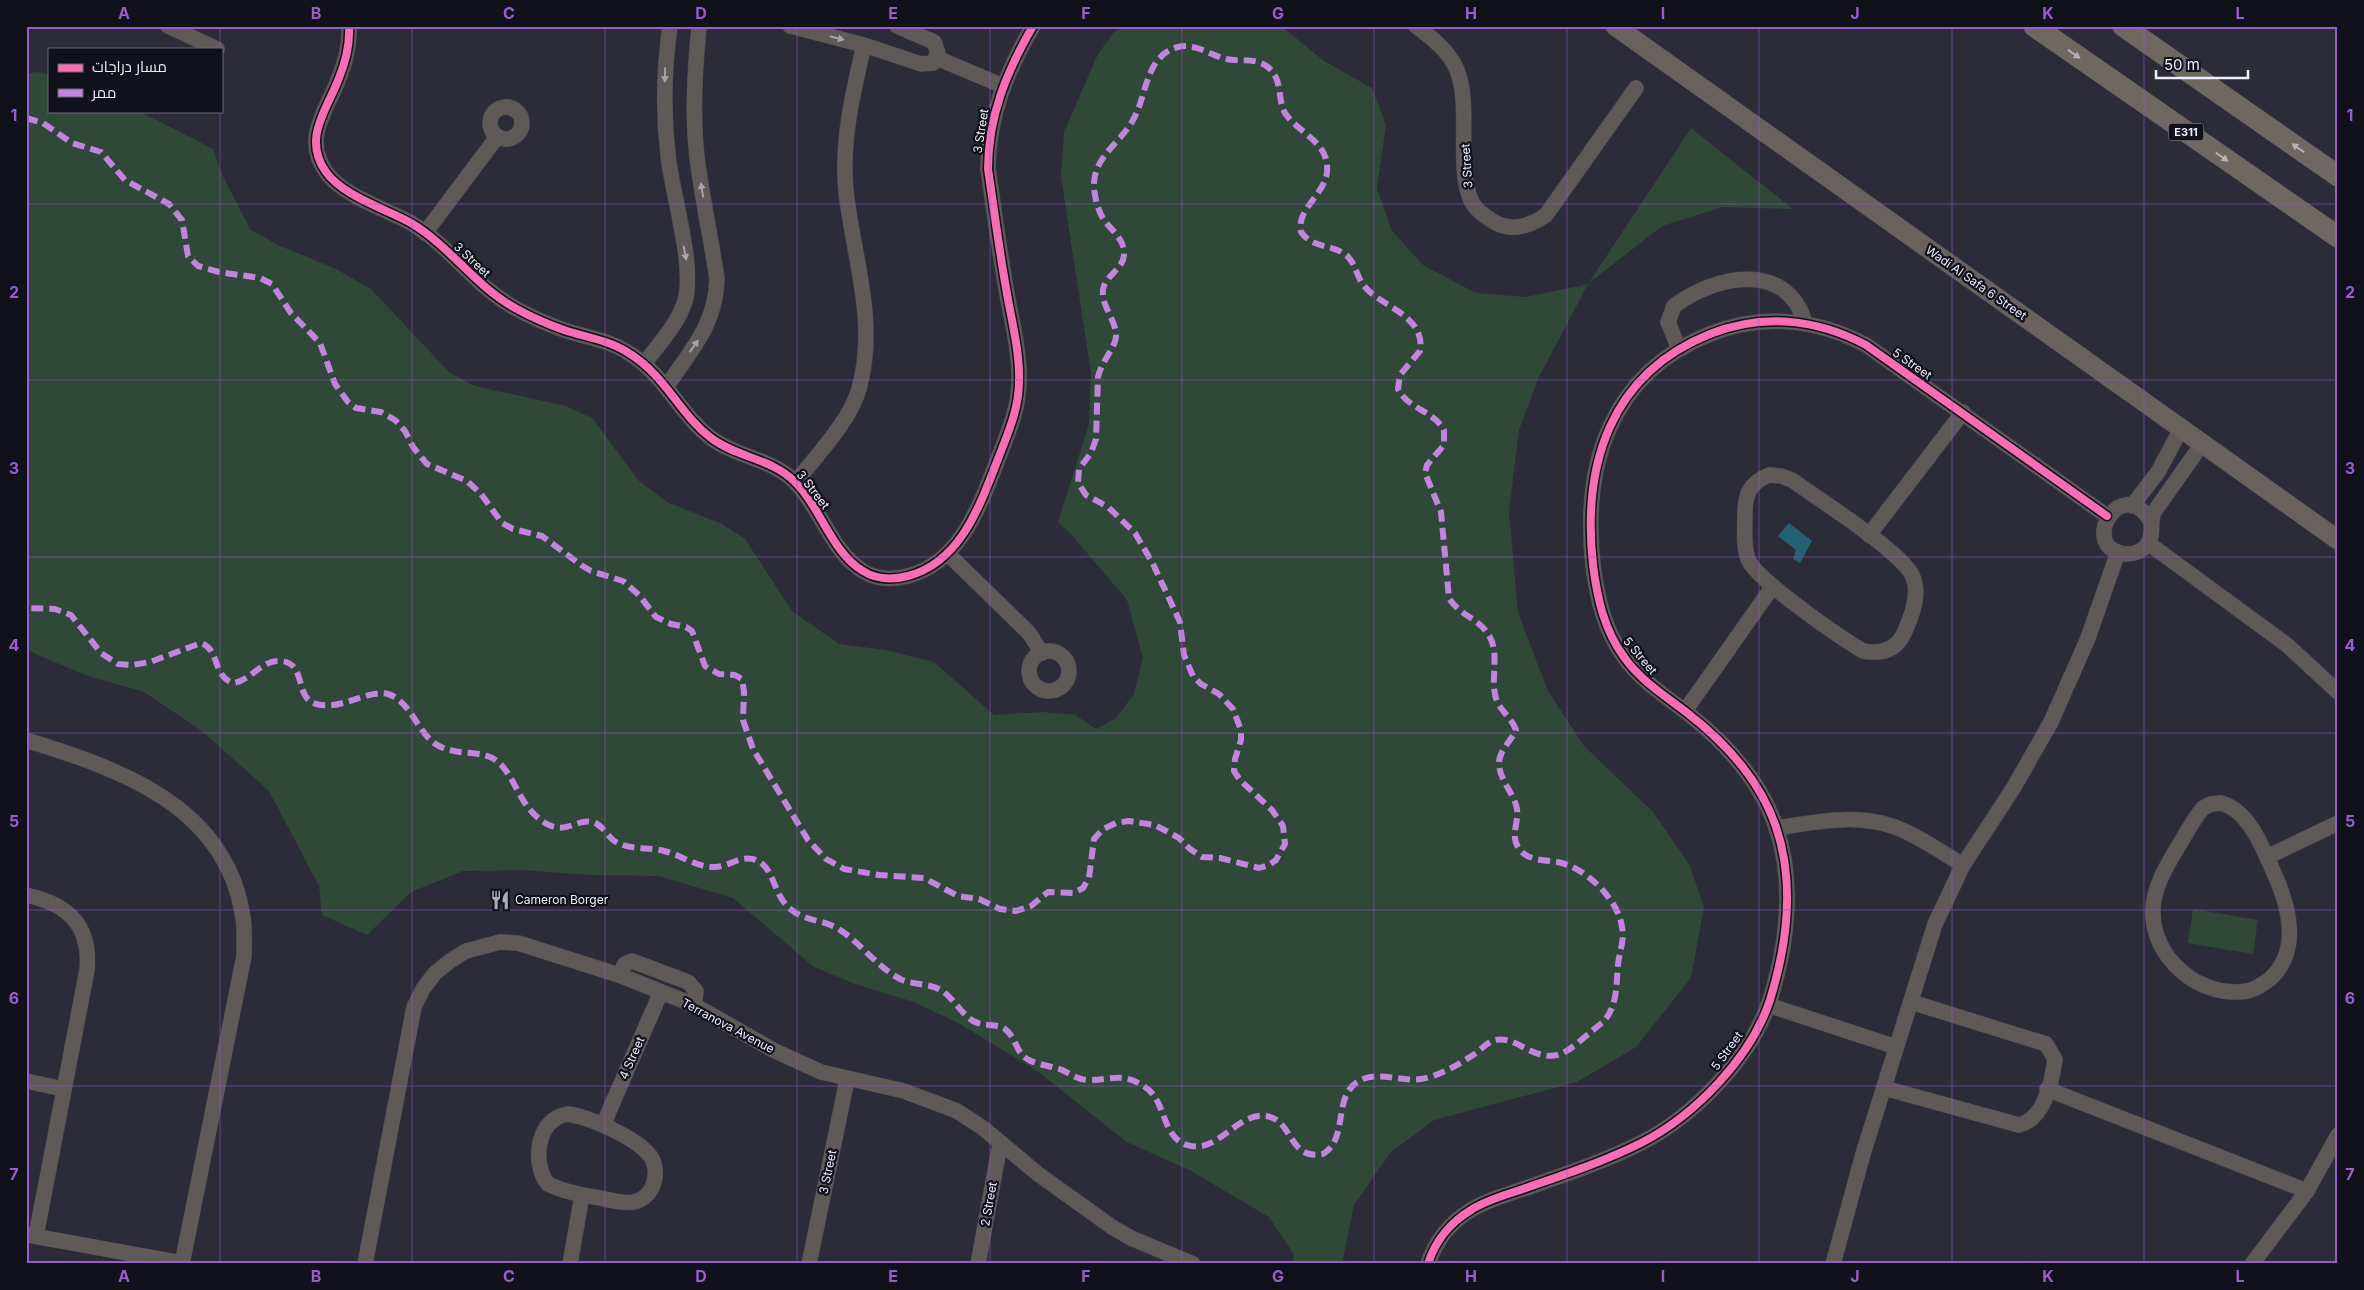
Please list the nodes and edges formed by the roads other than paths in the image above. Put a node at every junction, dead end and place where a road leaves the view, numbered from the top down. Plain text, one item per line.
1 (168, 26) edge
2 (349, 26) edge
3 (670, 26) edge
4 (699, 26) edge
5 (790, 26) edge
6 (896, 26) edge
7 (1033, 26) edge
8 (1416, 26) edge
9 (1615, 26) edge
10 (2034, 26) edge
11 (2123, 26) edge
12 (864, 45) junction
13 (214, 48) edge
14 (937, 58) junction
15 (1003, 86) junction
16 (1636, 88) dead end
17 (497, 136) dead end
18 (2338, 176) edge
19 (425, 232) junction
20 (2338, 237) edge
21 (1805, 322) junction
22 (1680, 349) junction
23 (644, 364) junction
24 (667, 386) junction
25 (1963, 412) junction
26 (2182, 429) junction
27 (2202, 444) junction
28 (2169, 454) junction
29 (2187, 467) junction
30 (796, 482) junction
31 (2150, 486) junction
32 (2165, 497) junction
33 (2132, 506) junction
34 (2108, 516) junction
35 (2150, 520) junction
36 (1869, 536) junction
37 (2338, 540) edge
38 (2148, 543) junction
39 (2118, 552) junction
40 (948, 554) junction
41 (1773, 586) junction
42 (1042, 653) dead end
43 (2338, 692) edge
44 (1685, 711) junction
45 (26, 740) edge
46 (2338, 822) edge
47 (1776, 828) junction
48 (2267, 856) junction
49 (1963, 865) junction
50 (26, 895) edge
51 (619, 975) junction
52 (661, 992) junction
53 (1912, 1002) junction
54 (694, 1005) junction
55 (1768, 1005) junction
56 (1896, 1047) junction
57 (847, 1080) junction
58 (26, 1081) edge
59 (1884, 1088) junction
60 (63, 1089) junction
61 (2047, 1089) junction
62 (603, 1125) junction
63 (2338, 1136) edge
64 (1000, 1144) junction
65 (2307, 1191) junction
66 (582, 1195) junction
67 (31, 1235) edge
68 (182, 1263) edge
69 (365, 1264) edge
70 (570, 1264) edge
71 (809, 1264) edge
72 (978, 1264) edge
73 (1193, 1264) edge
74 (1428, 1264) edge
75 (1833, 1264) edge
76 (2252, 1264) edge

1 - 13 street
2 - 19 street, 3 Street
3 -> 23 street
24 -> 4 street
5 -> 12 street
6 - 14 street
7 - 15 street, 3 Street
8 - 16 street, 3 Street
9 - 26 main road, Wadi Al Safa 6 Street
10 -> 20 highway, E311
18 -> 11 highway
12 - 14 street
12 - 30 street
14 - 15 street
15 - 40 street, 3 Street
17 - 19 street
19 - 23 street, 3 Street
21 - 22 street, 5 Street
21 - 22 street
21 - 25 street, 5 Street
22 - 44 street, 5 Street
23 - 24 street, 3 Street
24 - 30 street, 3 Street
25 - 34 street, 5 Street
25 - 36 street
26 - 27 main road, Wadi Al Safa 6 Street
26 - 28 street
27 - 29 street
27 - 37 main road, Wadi Al Safa 6 Street
28 - 29 street
28 - 31 street
29 - 32 street
30 - 40 street, 3 Street
31 - 32 street
31 - 33 street
32 - 35 street
33 - 34 street
33 - 35 street
34 - 39 street
35 - 38 street
36 - 41 street
36 - 41 street
38 - 39 street
38 - 43 street
39 - 49 street
40 - 42 street
41 - 44 street
44 - 47 street, 5 Street
45 - 68 street
46 - 48 street
47 - 49 street
47 - 55 street, 5 Street
48 - 48 street
49 - 53 street
50 - 60 street
51 - 52 street, Terranova Avenue
51 - 54 street
51 - 69 street, Terranova Avenue
52 - 54 street, Terranova Avenue
52 - 62 street, 4 Street
53 - 56 street
53 - 61 street
54 - 57 street, Terranova Avenue
55 - 56 street
55 - 74 street, 5 Street
56 - 59 street
57 - 64 street, Terranova Avenue
57 - 71 street, 3 Street
58 - 60 street
59 - 61 street
59 - 75 street
60 - 67 street
61 - 65 street
62 - 66 street
62 - 66 street
63 - 65 street
64 - 72 street, 2 Street
64 - 73 street, Terranova Avenue
65 - 76 street
66 - 70 street
67 - 68 street

